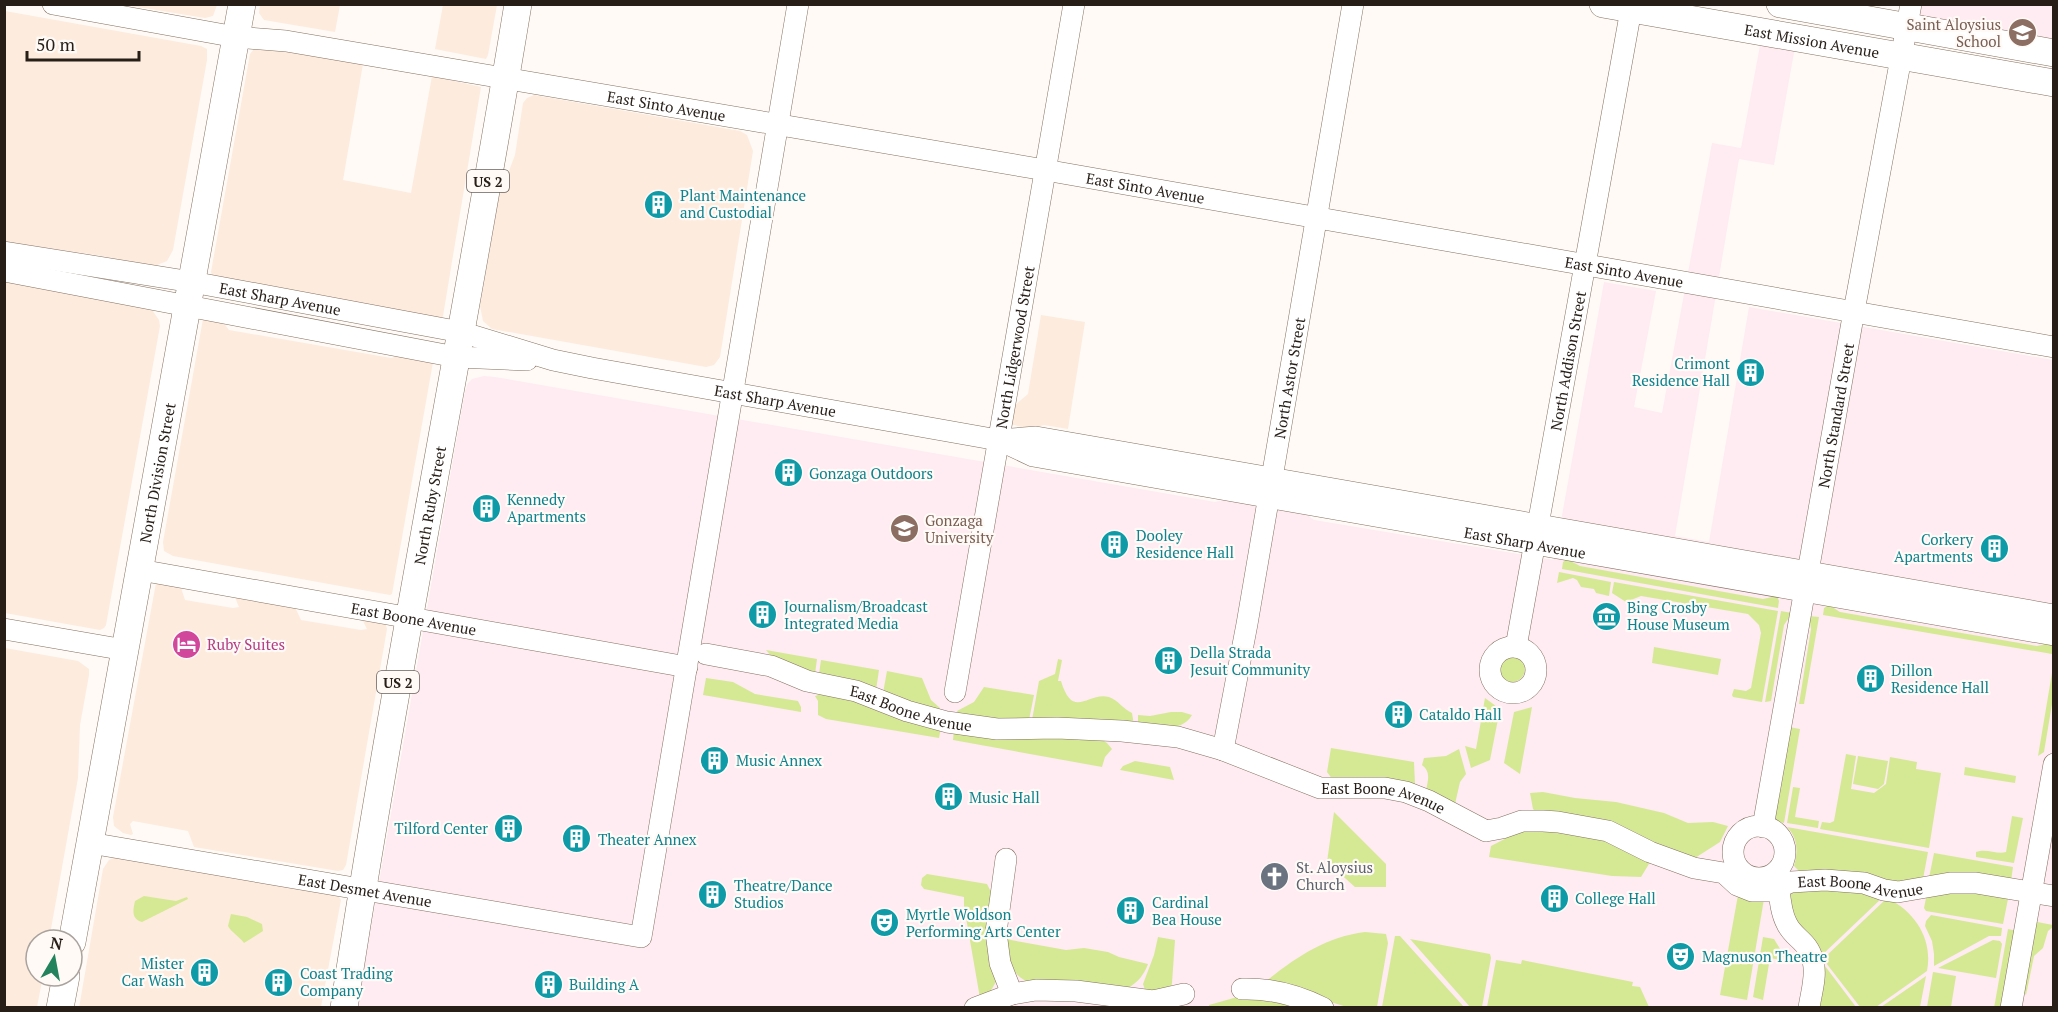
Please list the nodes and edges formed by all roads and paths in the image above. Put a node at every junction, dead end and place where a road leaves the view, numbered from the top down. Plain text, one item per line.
1 (53, 4) edge
2 (242, 4) edge
3 (518, 4) edge
4 (798, 4) edge
5 (1074, 4) edge
6 (1353, 4) edge
7 (1604, 4) edge
8 (1780, 4) edge
9 (1632, 7) edge
10 (1909, 15) edge
11 (236, 37) junction
12 (2054, 53) edge
13 (1901, 57) junction
14 (506, 79) junction
15 (2054, 83) edge
16 (778, 125) junction
17 (1045, 170) junction
18 (1317, 217) junction
19 (4, 252) edge
20 (1586, 264) junction
21 (4, 271) edge
22 (190, 294) junction
23 (1854, 311) junction
24 (459, 345) junction
25 (2054, 347) edge
26 (733, 393) junction
27 (998, 440) junction
28 (1269, 488) junction
29 (1536, 535) junction
30 (140, 570) junction
31 (1807, 582) junction
32 (2054, 615) edge
33 (409, 617) junction
34 (4, 629) edge
35 (2054, 635) edge
36 (1516, 646) dead end
37 (125, 650) junction
38 (706, 654) dead end
39 (687, 667) junction
40 (955, 692) dead end
41 (1223, 750) junction
42 (2054, 764) edge
43 (1763, 827) dead end
44 (90, 843) junction
45 (1006, 859) dead end
46 (1779, 888) junction
47 (362, 890) junction
48 (2031, 891) junction
49 (2054, 896) edge
50 (75, 928) edge
51 (64, 988) edge
52 (1242, 989) dead end
53 (1012, 994) junction
54 (1184, 994) dead end
55 (60, 1008) edge
56 (344, 1008) edge
57 (975, 1008) edge
58 (1323, 1008) edge
59 (1809, 1008) edge
60 (2011, 1008) edge

1 - 11 street, East Sinto Avenue
2 - 11 main road, North Division Street
3 - 14 main road, North Ruby Street / US 2
4 - 16 street
5 - 17 street, North Lidgerwood Street
6 - 18 street, North Astor Street
7 - 9 main road, East Mission Avenue
8 - 10 main road, East Mission Avenue
9 - 13 main road, East Mission Avenue
9 - 20 street, North Addison Street
10 - 12 main road, East Mission Avenue
10 - 13 street, North Standard Street
11 - 14 street, East Sinto Avenue
11 - 22 main road, North Division Street
13 - 15 main road, East Mission Avenue
13 - 23 street, North Standard Street
14 - 16 street, East Sinto Avenue
14 - 24 main road, North Ruby Street / US 2
16 - 17 street, East Sinto Avenue
16 - 26 street
17 - 18 street, East Sinto Avenue
17 - 27 street, North Lidgerwood Street
18 - 20 street, East Sinto Avenue
18 - 28 street, North Astor Street
19 - 22 street, East Sharp Avenue
20 - 23 street, East Sinto Avenue
20 - 29 street, North Addison Street
21 - 22 street, East Sharp Avenue
22 - 24 street, East Sharp Avenue
22 - 30 main road, North Division Street
23 - 25 street, East Sinto Avenue
23 - 31 street, North Standard Street
24 - 26 street, East Sharp Avenue
24 - 33 main road, North Ruby Street / US 2
26 - 27 street, East Sharp Avenue
26 - 39 street
27 - 28 street, East Sharp Avenue
27 - 40 street, North Lidgerwood Street
28 - 29 street, East Sharp Avenue
28 - 41 street, North Astor Street
29 - 31 street, East Sharp Avenue
29 - 36 street, North Addison Street
30 - 33 street, East Boone Avenue
30 - 37 main road, North Division Street
31 - 32 street, East Sharp Avenue
31 - 35 street, East Sharp Avenue
31 - 43 street, North Standard Street
33 - 39 street, East Boone Avenue
33 - 47 main road, North Ruby Street / US 2
34 - 37 street
37 - 44 main road, North Division Street
38 - 41 street, East Boone Avenue
39 - 47 street, East Desmet Avenue
41 - 46 street, East Boone Avenue
42 - 48 street
44 - 47 street, East Desmet Avenue
44 - 50 main road, North Division Street
45 - 53 street
46 - 48 street, East Boone Avenue
46 - 59 street
47 - 56 main road, North Ruby Street / US 2
48 - 49 street, East Boone Avenue
48 - 60 street
51 - 55 main road
52 - 58 street
53 - 54 street
53 - 57 street

